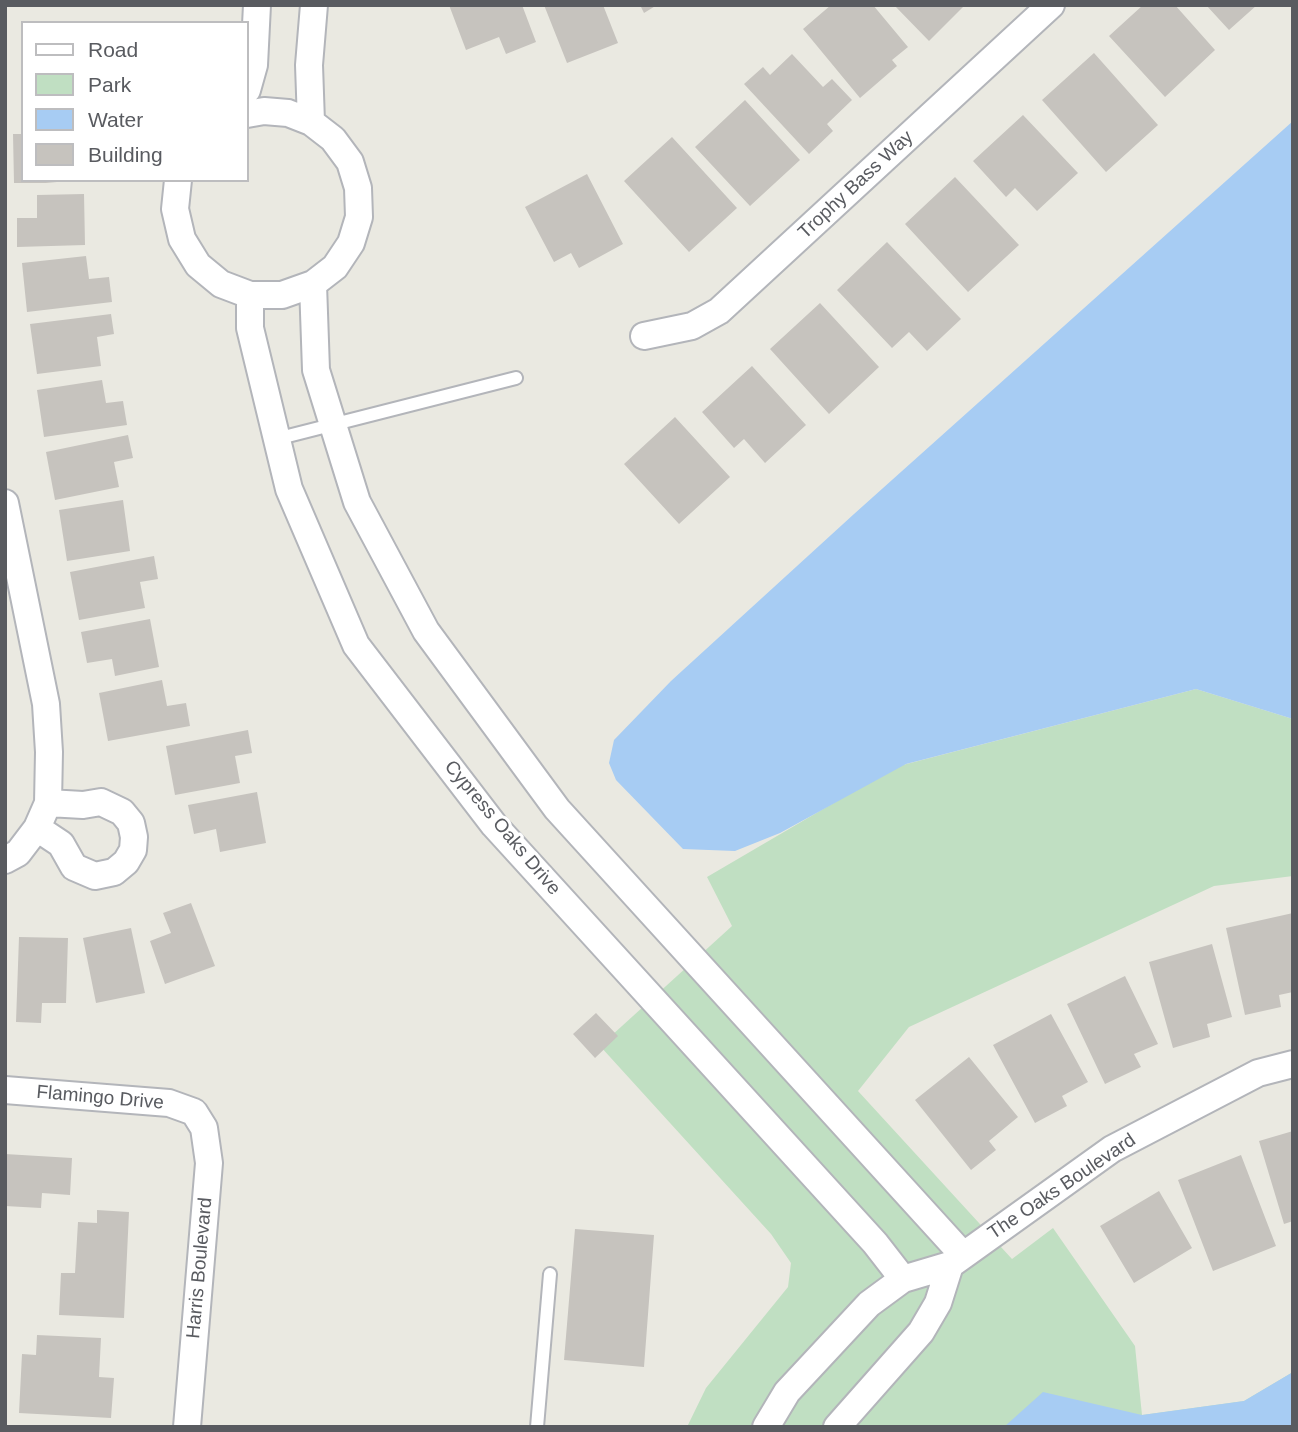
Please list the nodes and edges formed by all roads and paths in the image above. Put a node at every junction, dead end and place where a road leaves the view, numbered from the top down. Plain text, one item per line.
1 (257, 5) edge
2 (314, 5) edge
3 (1051, 5) edge
4 (248, 86) edge
5 (248, 114) edge
6 (310, 122) junction
7 (178, 182) edge
8 (313, 284) junction
9 (250, 295) junction
10 (644, 336) dead end
11 (516, 378) dead end
12 (333, 424) junction
13 (276, 439) junction
14 (5, 503) edge
15 (48, 803) junction
16 (37, 828) junction
17 (5, 860) edge
18 (1293, 1065) edge
19 (5, 1090) edge
20 (194, 1112) joint
21 (957, 1260) junction
22 (550, 1274) dead end
23 (902, 1279) junction
24 (187, 1427) edge
25 (537, 1427) edge
26 (766, 1427) edge
27 (838, 1427) edge

1 - 4 street
2 - 6 street
3 - 10 street, Trophy Bass Way
5 - 6 street
6 - 8 street
7 - 9 street
8 - 9 street
8 - 12 street
9 - 13 street, Cypress Oaks Drive
11 - 12 lane
12 - 13 lane
12 - 21 street
13 - 23 street, Cypress Oaks Drive
14 - 15 street
15 - 16 street
15 - 16 street
16 - 17 street
18 - 21 street, The Oaks Boulevard
19 - 20 street, Flamingo Drive
20 - 24 street, Harris Boulevard
21 - 23 street, The Oaks Boulevard
21 - 27 street
22 - 25 lane
23 - 26 street, The Oaks Boulevard

